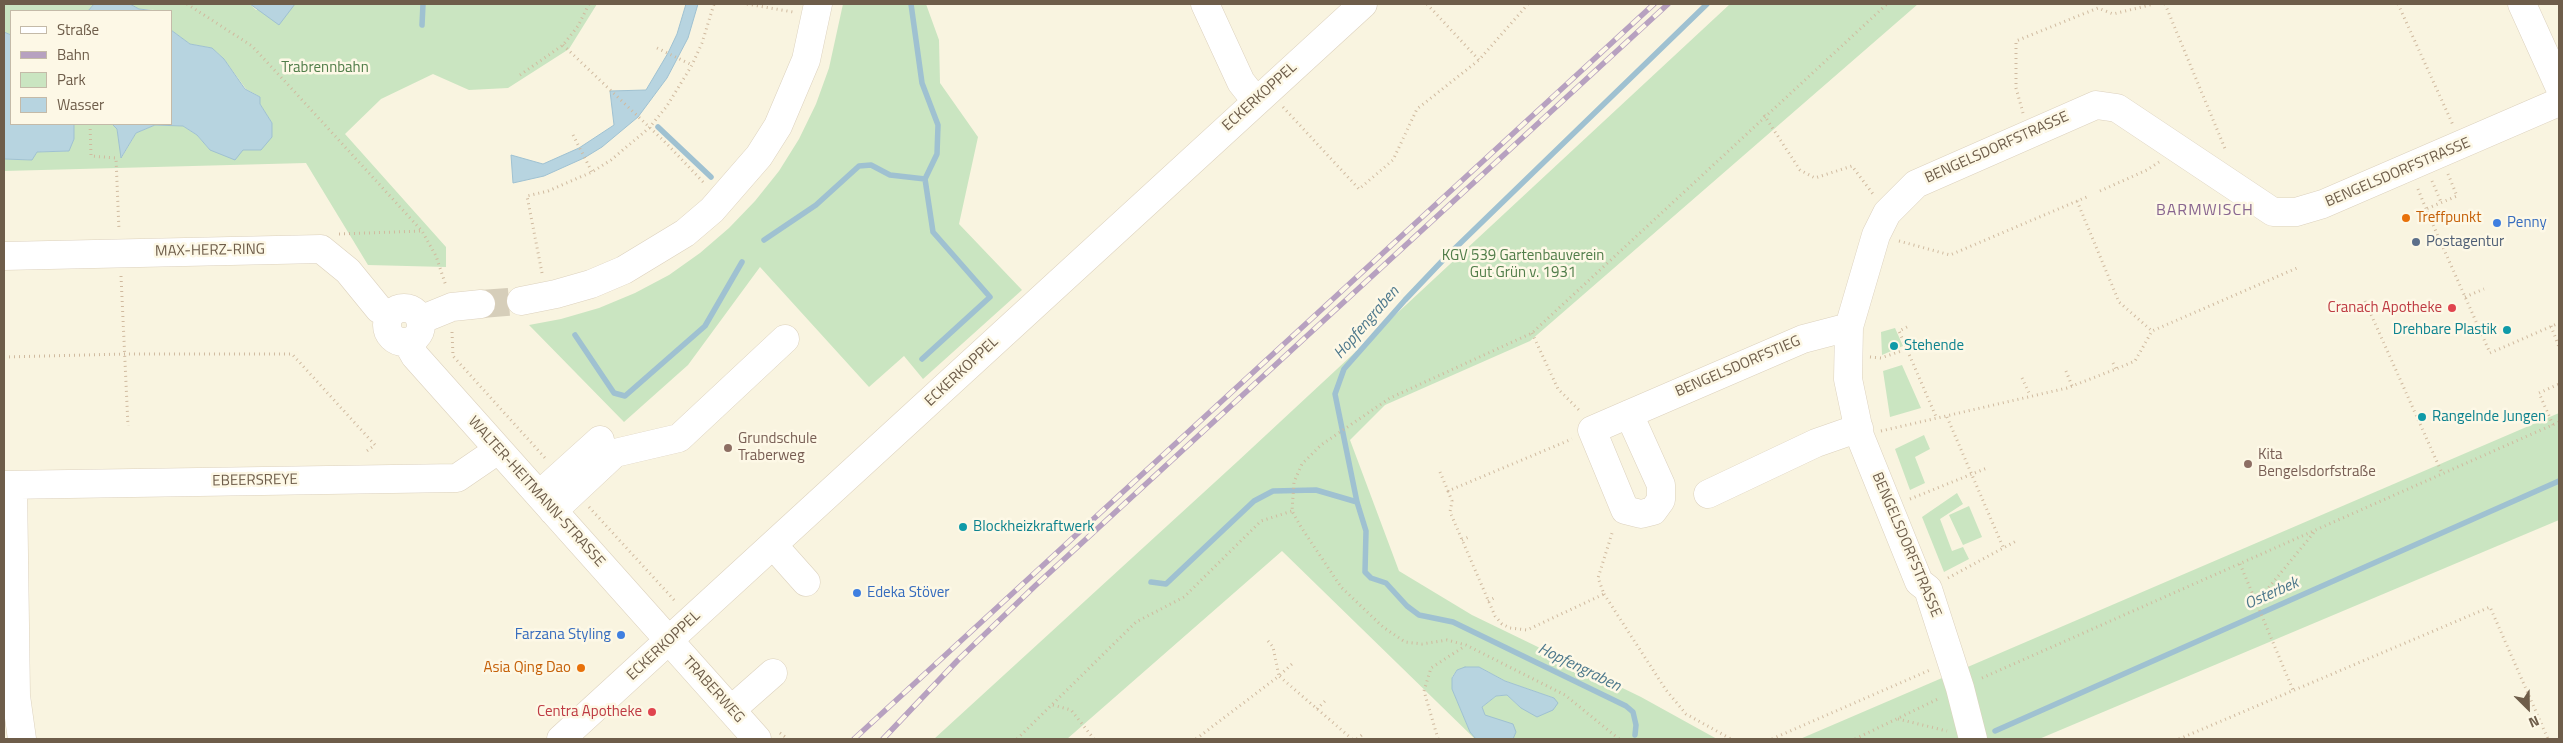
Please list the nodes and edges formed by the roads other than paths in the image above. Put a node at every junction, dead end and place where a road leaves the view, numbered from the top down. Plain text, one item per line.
1 (1206, 4) edge
2 (1363, 4) edge
3 (2522, 4) edge
4 (817, 10) edge
5 (2559, 86) edge
6 (1262, 96) junction
7 (2559, 102) edge
8 (4, 256) edge
9 (534, 298) tunnel mouth
10 (481, 304) tunnel mouth
11 (1849, 327) junction
12 (414, 331) junction
13 (786, 339) dead end
14 (1629, 414) junction
15 (1860, 432) junction
16 (600, 440) dead end
17 (498, 450) junction
18 (8, 485) edge
19 (1708, 494) dead end
20 (546, 503) junction
21 (773, 545) junction
22 (806, 582) dead end
23 (669, 640) junction
24 (773, 673) dead end
25 (731, 710) junction
26 (1972, 738) edge
27 (22, 739) edge
28 (561, 739) edge
29 (757, 739) edge

1 - 6 street
2 - 6 street, ECKERKOPPEL
3 - 5 street
4 - 9 street
6 - 21 street, ECKERKOPPEL
7 - 11 street, BENGELSDORFSTRASSE
8 - 12 street, MAX-HERZ-RING
10 - 12 street
11 - 14 street, BENGELSDORFSTIEG
11 - 15 street, BENGELSDORFSTRASSE
12 - 17 street, WALTER-HEITMANN-STRASSE
13 - 20 street
14 - 14 street, BENGELSDORFSTIEG
15 - 19 street
15 - 26 street, BENGELSDORFSTRASSE
16 - 20 street
17 - 18 street, EBEERSREYE
17 - 20 street, WALTER-HEITMANN-STRASSE
18 - 27 street
20 - 23 street, WALTER-HEITMANN-STRASSE
21 - 22 street
21 - 23 street, ECKERKOPPEL
23 - 25 street, TRABERWEG
23 - 28 street, ECKERKOPPEL
24 - 25 street
25 - 29 street, TRABERWEG

